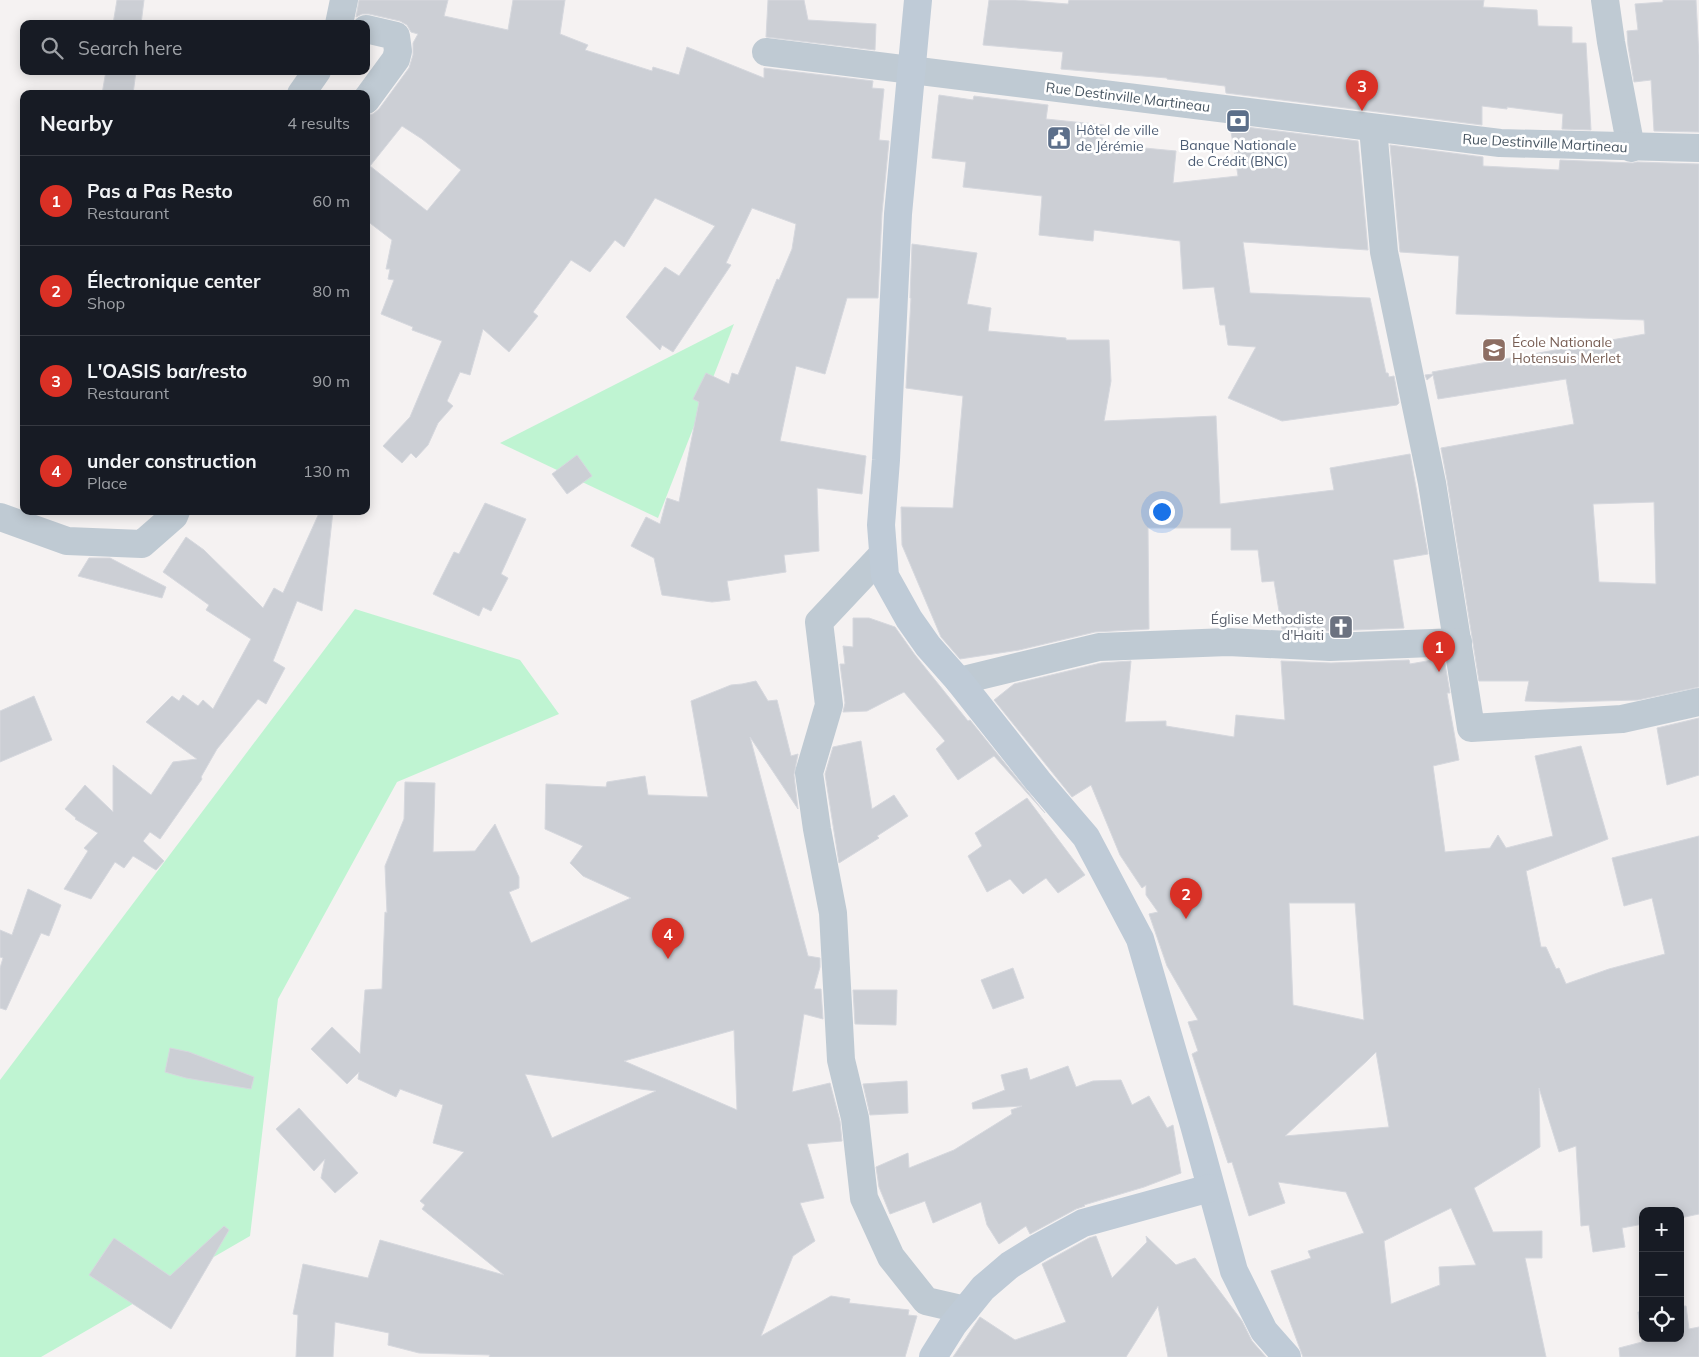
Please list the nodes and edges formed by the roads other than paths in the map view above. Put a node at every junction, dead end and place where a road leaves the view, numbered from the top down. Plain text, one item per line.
1 (918, 0) edge
2 (1606, 0) edge
3 (370, 30) edge
4 (766, 52) dead end
5 (911, 70) junction
6 (314, 75) edge
7 (304, 90) edge
8 (370, 95) edge
9 (1372, 128) junction
10 (1631, 148) junction
11 (1699, 148) edge
12 (174, 515) edge
13 (0, 517) edge
14 (883, 554) junction
15 (1458, 642) junction
16 (959, 681) junction
17 (1699, 702) edge
18 (1210, 1188) junction
19 (966, 1310) junction
20 (932, 1357) edge
21 (1287, 1357) edge

1 - 5 street
2 - 10 street
3 - 8 street
4 - 5 street, Rue Destinville Martineau
5 - 9 street, Rue Destinville Martineau
5 - 14 street
6 - 7 street
9 - 10 street, Rue Destinville Martineau
9 - 15 street
10 - 11 street, Rue Destinville Martineau
12 - 13 street
14 - 16 street
14 - 19 street
15 - 16 street
15 - 17 street
16 - 18 street
18 - 19 street
18 - 21 street
19 - 20 street

